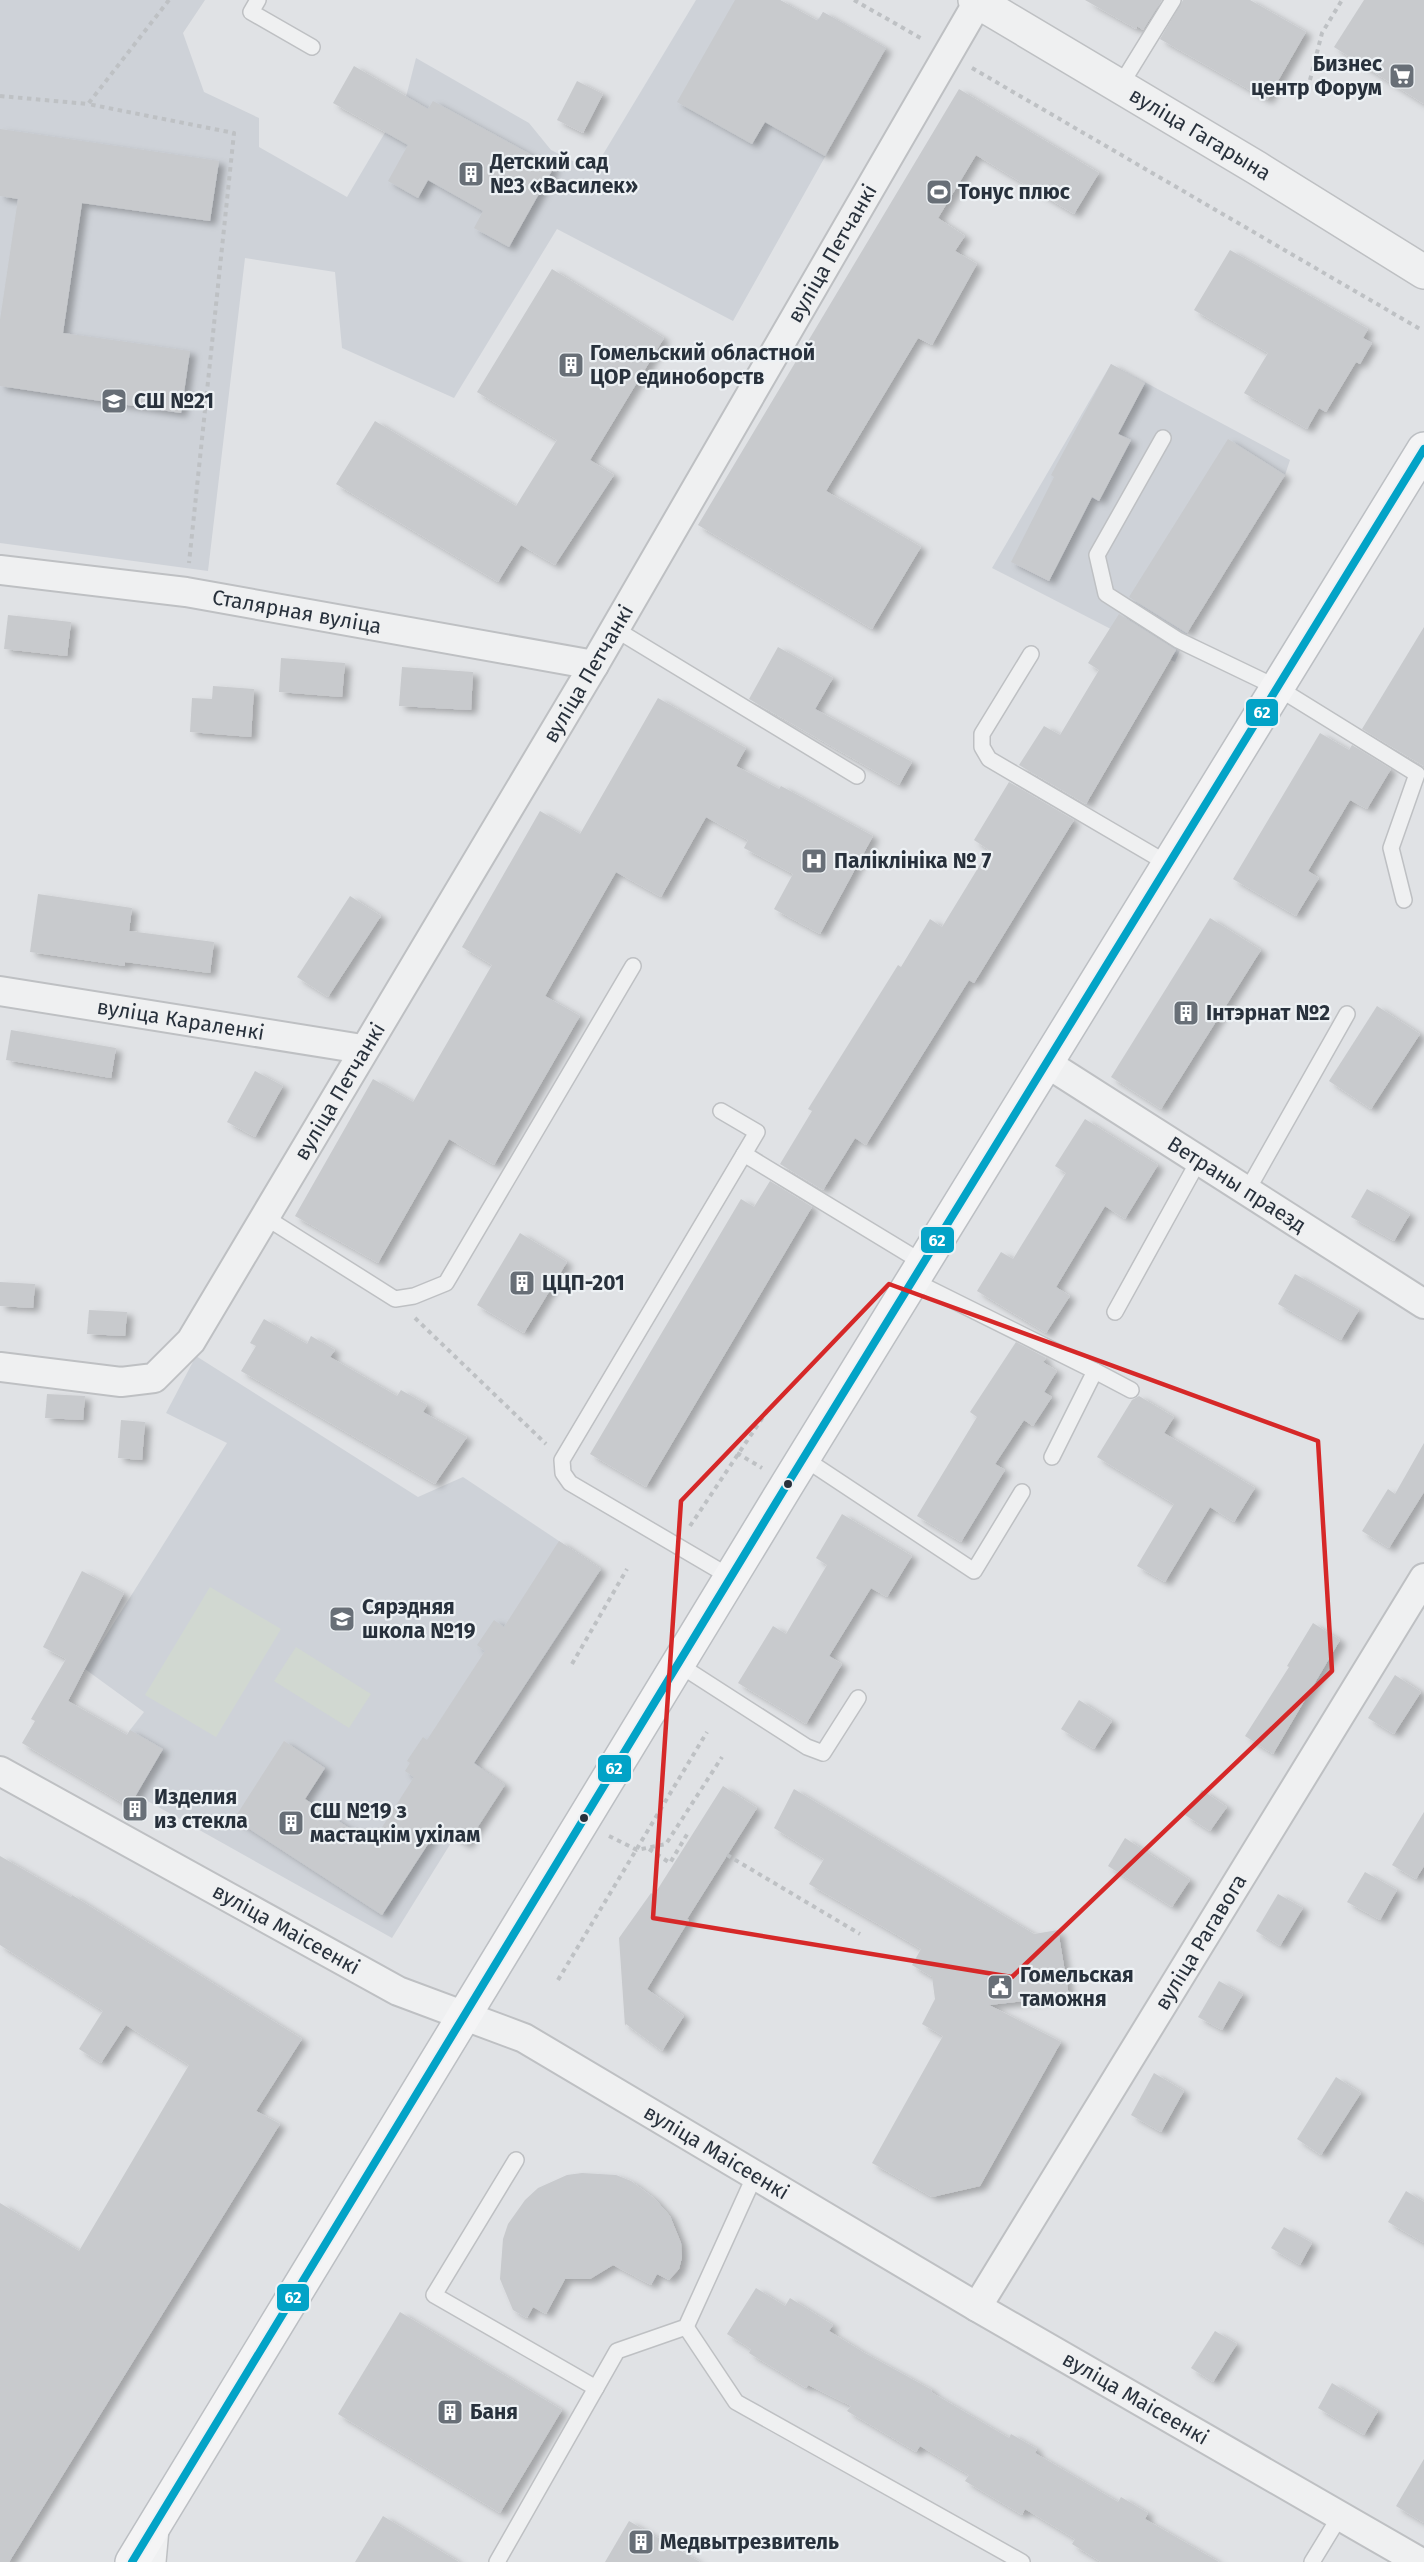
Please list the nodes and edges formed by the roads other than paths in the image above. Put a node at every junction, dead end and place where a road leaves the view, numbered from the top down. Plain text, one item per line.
1 (258, 0) edge
2 (1173, 0) edge
3 (976, 1) edge
4 (312, 47) dead end
5 (1120, 86) junction
6 (1424, 272) edge
7 (1163, 438) dead end
8 (1424, 449) edge
9 (0, 570) edge
10 (615, 629) junction
11 (1031, 654) dead end
12 (594, 665) junction
13 (1278, 688) junction
14 (857, 776) dead end
15 (1420, 776) edge
16 (1170, 865) junction
17 (1404, 900) dead end
18 (633, 966) dead end
19 (0, 991) edge
20 (1347, 1014) dead end
21 (363, 1049) junction
22 (1048, 1064) junction
23 (721, 1111) dead end
24 (744, 1154) junction
25 (1199, 1160) junction
26 (1247, 1191) junction
27 (265, 1217) junction
28 (920, 1272) junction
29 (1424, 1304) edge
30 (1115, 1312) dead end
31 (0, 1367) edge
32 (1095, 1371) junction
33 (1131, 1390) dead end
34 (1052, 1457) dead end
35 (805, 1459) junction
36 (1022, 1492) dead end
37 (732, 1578) junction
38 (1424, 1578) edge
39 (678, 1664) junction
40 (858, 1698) dead end
41 (0, 1771) edge
42 (462, 2017) junction
43 (516, 2160) dead end
44 (755, 2175) junction
45 (977, 2307) junction
46 (687, 2327) junction
47 (596, 2388) junction
48 (163, 2509) junction
49 (1340, 2516) junction
50 (132, 2562) edge
51 (158, 2562) edge
52 (497, 2562) edge
53 (1022, 2562) edge
54 (1312, 2562) edge
55 (1420, 2562) edge

1 - 4 lane
2 - 5 lane
3 - 5 street, вуліца Гагарына
3 - 10 street, вуліца Петчанкі
5 - 6 street, вуліца Гагарына
7 - 13 lane
8 - 13 main road
9 - 12 street, Сталярная вуліца
10 - 12 street, вуліца Петчанкі
10 - 14 lane
11 - 16 lane
12 - 21 street, вуліца Петчанкі
13 - 15 lane
13 - 16 main road
15 - 17 lane
16 - 22 main road
18 - 27 lane
19 - 21 street, вуліца Караленкі
20 - 26 lane
21 - 27 street, вуліца Петчанкі
22 - 25 street, Ветраны праезд
22 - 28 main road
23 - 24 lane
24 - 28 lane
24 - 37 lane
25 - 26 street, Ветраны праезд
25 - 30 lane
26 - 29 street, Ветраны праезд
27 - 31 street, вуліца Петчанкі
28 - 32 lane
28 - 35 main road
32 - 33 lane
32 - 34 lane
35 - 36 lane
35 - 37 main road
37 - 39 main road
38 - 45 street, вуліца Рагавога
39 - 40 lane
39 - 42 main road
41 - 42 street, вуліца Маісеенкі
42 - 44 street, вуліца Маісеенкі
42 - 48 main road
43 - 47 lane
44 - 45 street, вуліца Маісеенкі
44 - 46 lane
45 - 49 street, вуліца Маісеенкі
46 - 47 lane
46 - 53 lane
47 - 52 lane
48 - 50 main road
48 - 51 lane
49 - 54 lane
49 - 55 street, вуліца Маісеенкі

